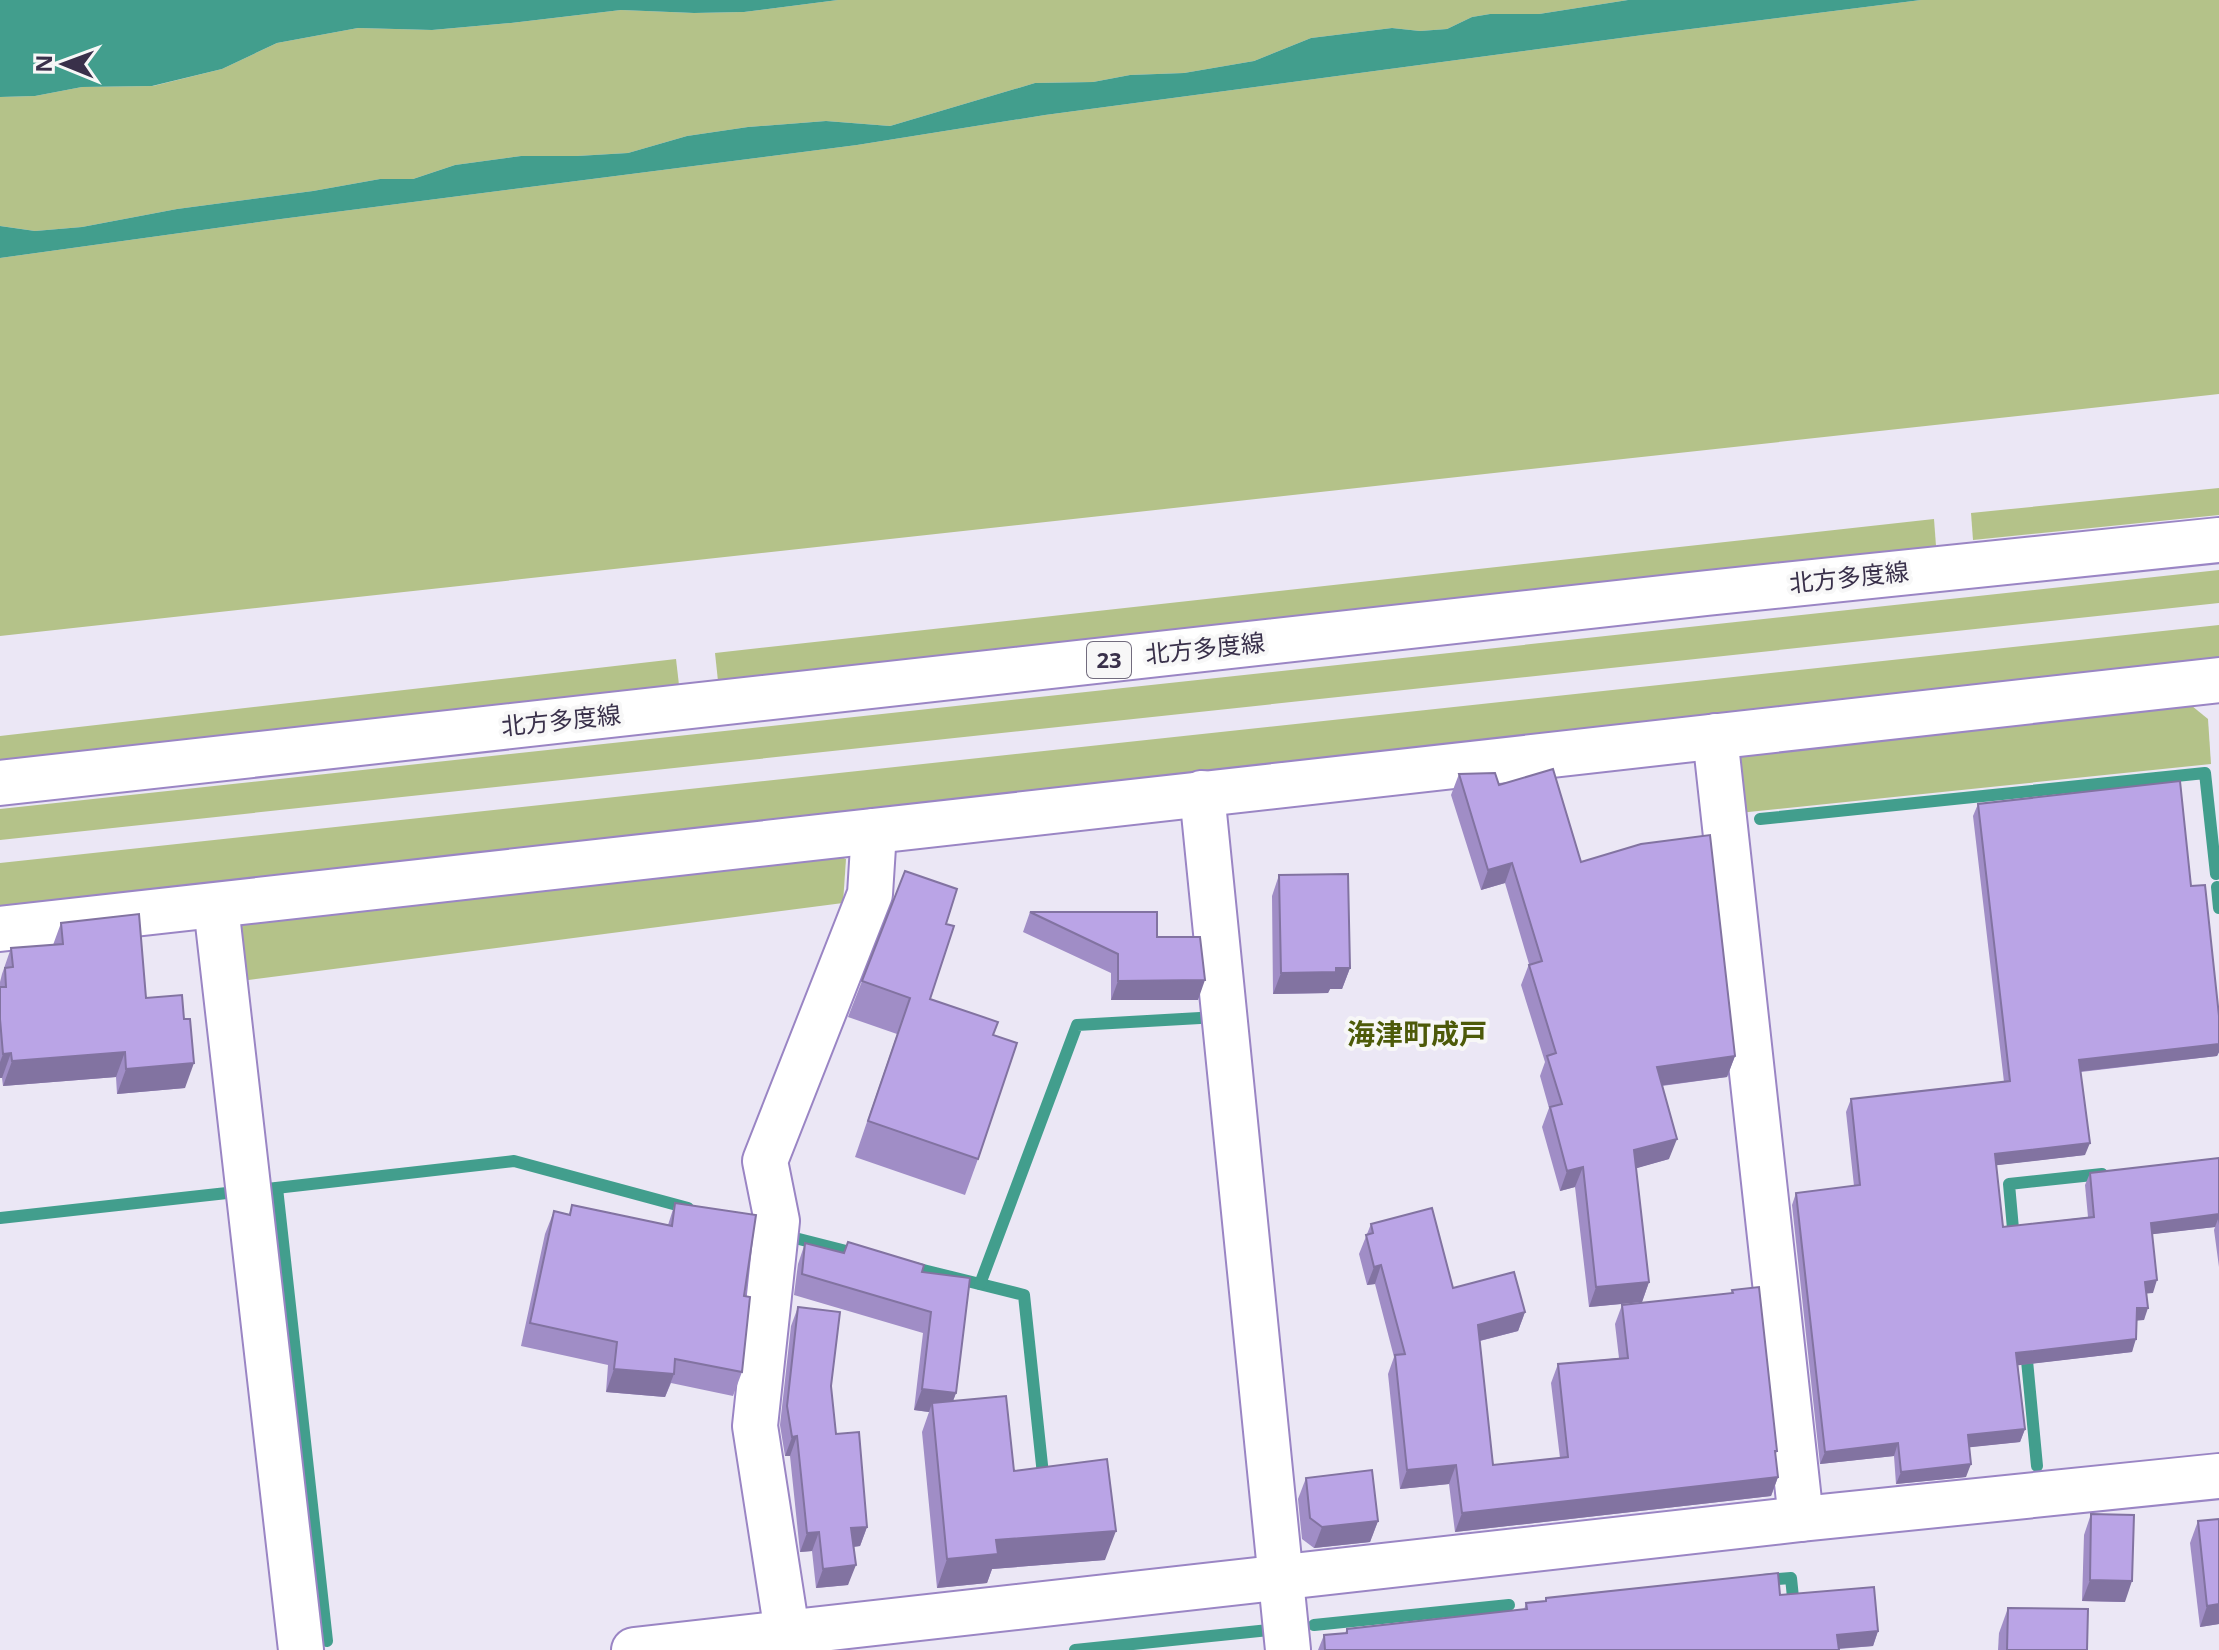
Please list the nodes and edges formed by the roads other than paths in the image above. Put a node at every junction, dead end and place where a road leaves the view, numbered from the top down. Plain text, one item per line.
1 (2219, 540) edge
2 (2218, 689) edge
3 (1715, 736) junction
4 (0, 783) edge
5 (1202, 793) junction
6 (874, 831) junction
7 (216, 906) junction
8 (0, 929) edge
9 (2219, 1476) edge
10 (1801, 1519) junction
11 (1280, 1576) junction
12 (787, 1632) junction
13 (301, 1650) edge
14 (634, 1650) edge
15 (1288, 1650) edge

1 - 4 street, 北方多度線 / 23
2 - 3 street
3 - 5 street
3 - 10 street
5 - 6 street
5 - 11 street
6 - 7 street
6 - 12 street
7 - 8 street
7 - 13 street
9 - 10 street
10 - 11 street
11 - 12 street
11 - 15 street
12 - 14 street

